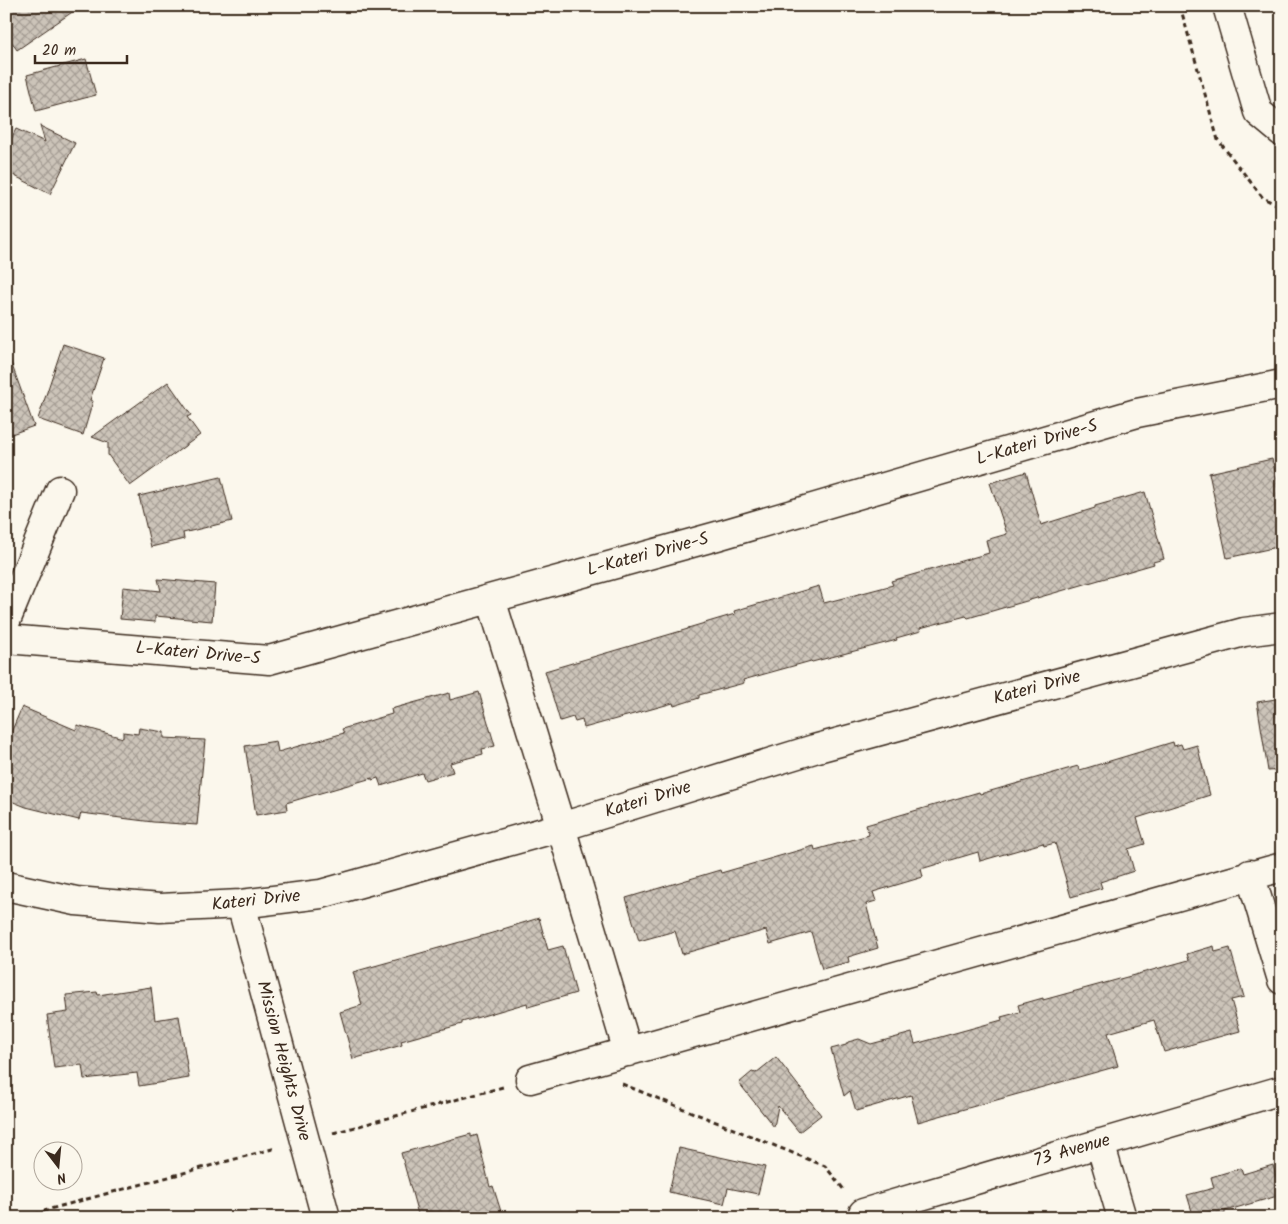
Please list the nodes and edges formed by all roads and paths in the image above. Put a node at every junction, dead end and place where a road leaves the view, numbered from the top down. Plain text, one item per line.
1 (1180, 6) edge
2 (1227, 6) edge
3 (1282, 132) edge
4 (1282, 207) edge
5 (1282, 384) edge
6 (60, 490) dead end
7 (491, 599) junction
8 (6, 621) edge
9 (1282, 627) edge
10 (6, 639) edge
11 (561, 826) junction
12 (1282, 867) edge
13 (1250, 874) junction
14 (6, 886) edge
15 (242, 904) junction
16 (1282, 980) edge
17 (628, 1052) junction
18 (601, 1059) junction
19 (530, 1079) dead end
20 (1282, 1090) edge
21 (1100, 1142) junction
22 (863, 1213) joint
23 (326, 1218) edge
24 (1122, 1218) edge

1 - 4 path
2 - 3 street
5 - 7 street, L-Kateri Drive-S
6 - 8 street
7 - 10 street, L-Kateri Drive-S
7 - 11 street
9 - 11 street, Kateri Drive
11 - 15 street, Kateri Drive
11 - 17 street
12 - 13 street
13 - 16 street
13 - 17 street
14 - 15 street, Kateri Drive
15 - 23 street, Mission Heights Drive
17 - 18 street
18 - 19 street
18 - 22 path
20 - 21 street, 73 Avenue
21 - 22 street, 73 Avenue
21 - 24 street

